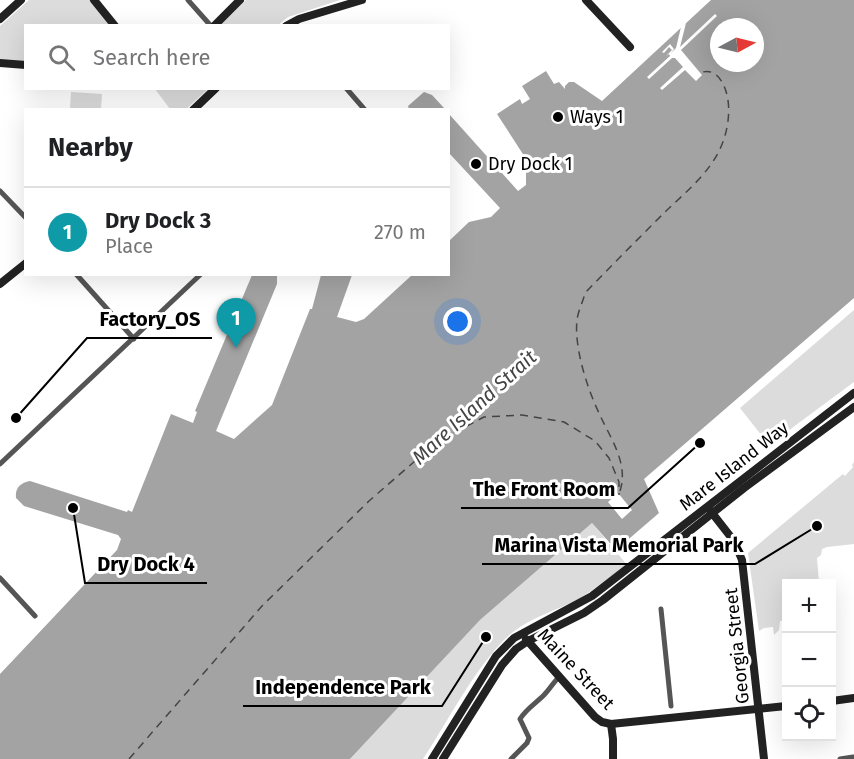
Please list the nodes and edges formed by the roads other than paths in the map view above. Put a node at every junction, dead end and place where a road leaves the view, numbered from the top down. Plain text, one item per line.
1 (21, 0) edge
2 (94, 0) edge
3 (188, 0) edge
4 (240, 0) edge
5 (362, 0) edge
6 (586, 0) edge
7 (0, 19) edge
8 (298, 22) edge
9 (113, 24) edge
10 (210, 24) edge
11 (214, 24) edge
12 (630, 47) dead end
13 (0, 63) edge
14 (24, 65) edge
15 (214, 90) edge
16 (348, 90) edge
17 (195, 108) edge
18 (363, 108) edge
19 (0, 191) edge
20 (24, 216) edge
21 (24, 264) edge
22 (78, 276) edge
23 (199, 276) edge
24 (0, 284) edge
25 (134, 339) junction
26 (853, 395) edge
27 (854, 407) edge
28 (0, 465) edge
29 (706, 506) junction
30 (713, 513) junction
31 (0, 578) edge
32 (661, 609) dead end
33 (35, 616) dead end
34 (521, 633) junction
35 (528, 641) junction
36 (559, 677) junction
37 (854, 698) edge
38 (836, 700) edge
39 (671, 706) dead end
40 (782, 706) edge
41 (759, 709) junction
42 (611, 724) junction
43 (432, 759) edge
44 (443, 759) edge
45 (512, 759) edge
46 (613, 759) edge
47 (764, 759) edge
48 (840, 759) edge
49 (853, 759) edge

1 - 7 main road
2 - 9 main road
3 - 10 street
4 - 11 main road
5 - 8 main road
6 - 12 main road
13 - 14 main road
15 - 17 main road
16 - 18 street
19 - 20 street
21 - 24 main road
22 - 25 street
23 - 25 street
25 - 28 street
26 - 29 main road, Mare Island Way
27 - 30 main road, Mare Island Way
29 - 30 main road, Georgia Street
29 - 34 main road, Mare Island Way
30 - 35 main road, Mare Island Way
30 - 41 main road, Georgia Street
31 - 33 street
32 - 39 street
34 - 35 main road, Maine Street
34 - 43 main road, Mare Island Way
35 - 36 main road, Maine Street
35 - 44 main road, Mare Island Way
36 - 42 main road, Maine Street
36 - 45 street
37 - 38 main road
40 - 41 main road
41 - 42 main road
41 - 47 main road, Georgia Street
42 - 46 main road, Maine Street
48 - 49 street

